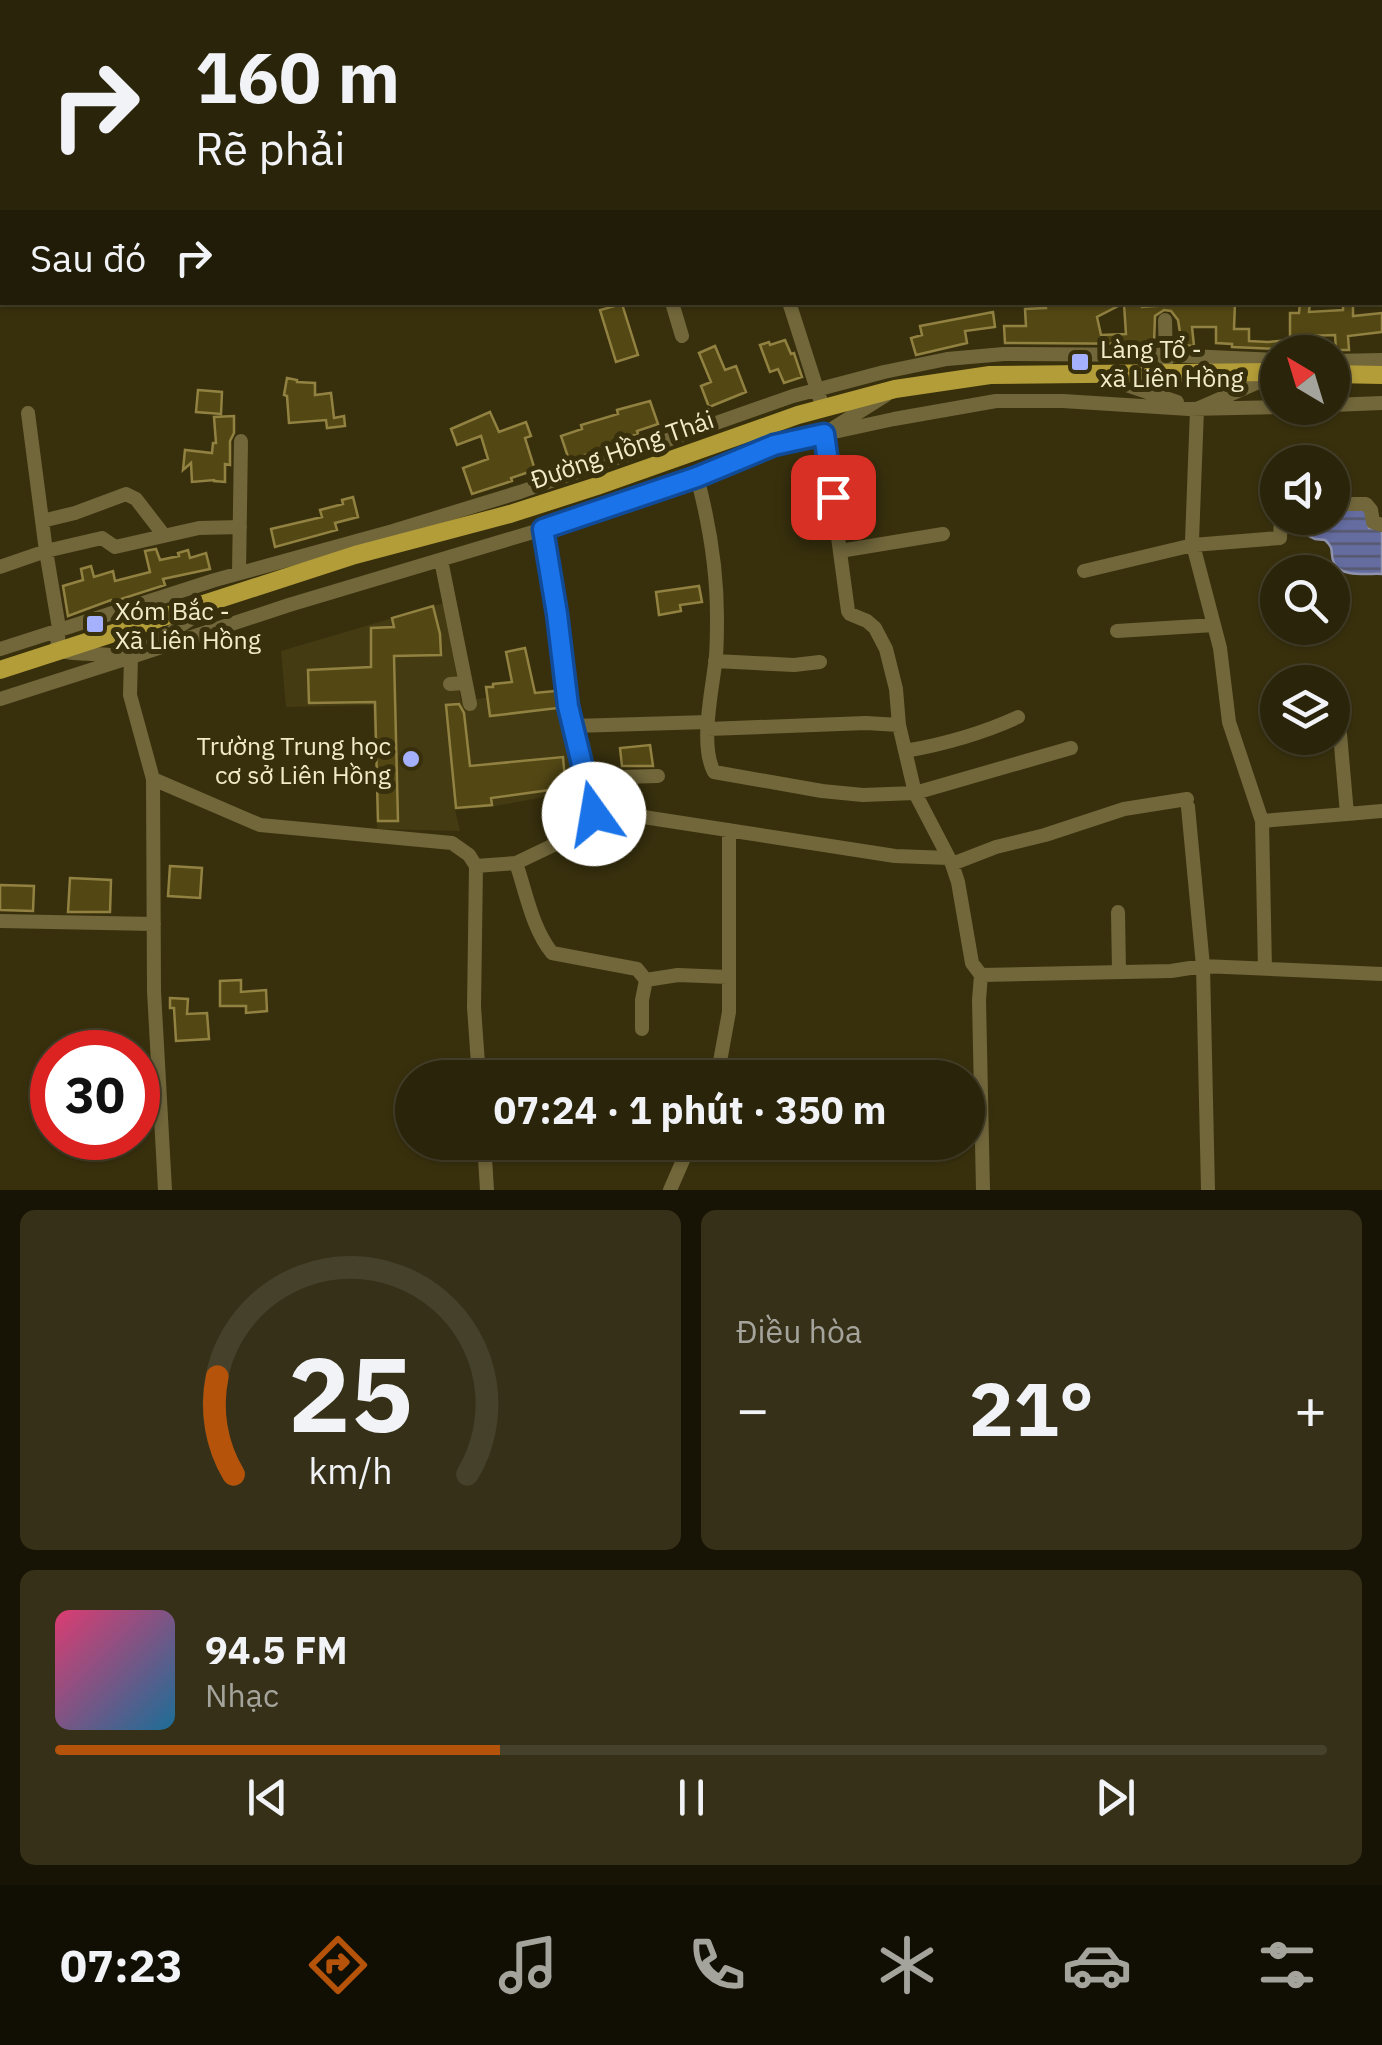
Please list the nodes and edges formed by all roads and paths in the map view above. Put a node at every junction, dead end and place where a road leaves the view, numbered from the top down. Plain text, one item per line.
1 (672, 305) edge
2 (791, 305) edge
3 (1165, 320) dead end
4 (682, 336) dead end
5 (1382, 360) edge
6 (1260, 361) edge
7 (1350, 361) edge
8 (1166, 364) junction
9 (1260, 372) edge
10 (1091, 374) junction
11 (1350, 374) edge
12 (1382, 375) edge
13 (1260, 381) edge
14 (818, 388) junction
15 (896, 389) junction
16 (1382, 403) edge
17 (1350, 404) edge
18 (1260, 407) edge
19 (824, 408) junction
20 (1197, 409) junction
21 (28, 412) dead end
22 (746, 432) junction
23 (824, 434) junction
24 (241, 441) dead end
25 (697, 477) junction
26 (1350, 504) edge
27 (510, 514) junction
28 (42, 521) junction
29 (1382, 524) edge
30 (240, 528) junction
31 (543, 529) junction
32 (163, 534) junction
33 (943, 534) dead end
34 (1280, 535) edge
35 (517, 538) junction
36 (1193, 545) junction
37 (46, 551) junction
38 (840, 552) junction
39 (441, 560) junction
40 (0, 567) edge
41 (1084, 571) dead end
42 (240, 573) junction
43 (218, 601) junction
44 (1214, 625) junction
45 (59, 628) junction
46 (1117, 631) dead end
47 (0, 649) edge
48 (57, 650) junction
49 (129, 658) junction
50 (715, 661) junction
51 (820, 662) dead end
52 (0, 670) edge
53 (0, 699) edge
54 (470, 704) dead end
55 (1018, 717) dead end
56 (708, 725) junction
57 (899, 725) junction
58 (573, 726) junction
59 (1071, 748) dead end
60 (905, 751) junction
61 (1342, 755) edge
62 (658, 776) dead end
63 (586, 778) junction
64 (153, 779) junction
65 (915, 793) junction
66 (1382, 811) edge
67 (1347, 814) junction
68 (1262, 821) junction
69 (597, 824) junction
70 (729, 830) junction
71 (951, 861) junction
72 (516, 862) junction
73 (476, 866) junction
74 (1118, 912) dead end
75 (0, 920) edge
76 (154, 924) junction
77 (1203, 966) junction
78 (1265, 969) junction
79 (1120, 972) junction
80 (1382, 974) edge
81 (981, 976) junction
82 (728, 977) junction
83 (646, 980) junction
84 (642, 1030) dead end
85 (478, 1060) edge
86 (721, 1060) edge
87 (485, 1160) edge
88 (684, 1160) edge
89 (165, 1190) edge
90 (487, 1190) edge
91 (670, 1190) edge
92 (983, 1190) edge
93 (1208, 1190) edge

1 - 4 street
2 - 14 street
3 - 8 street
5 - 7 street
6 - 8 street
8 - 9 main road, Đường Hồng Thái
8 - 10 main road, Đường Hồng Thái
8 - 14 street
10 - 15 main road, Đường Hồng Thái
10 - 20 street
11 - 12 main road
13 - 20 street
14 - 19 street
14 - 42 street
15 - 19 main road, Đường Hồng Thái
15 - 23 street
16 - 17 street
18 - 20 street
19 - 22 main road, Đường Hồng Thái
20 - 23 street
20 - 36 street
21 - 28 street
22 - 23 street
22 - 27 main road, Đường Hồng Thái
23 - 25 street
23 - 38 street
24 - 30 street
25 - 31 street
25 - 50 street
26 - 29 street
27 - 35 street
27 - 43 main road, Đường Hồng Thái
28 - 32 street
28 - 37 street
30 - 32 street
30 - 42 street
31 - 35 street
31 - 58 street
32 - 37 street
33 - 38 street
34 - 36 street
35 - 39 street
36 - 41 street
36 - 44 street
37 - 40 street
37 - 45 street
38 - 57 street
39 - 49 street
39 - 54 street
42 - 45 street
43 - 48 main road, Đường Hồng Thái
43 - 49 street
44 - 46 street
44 - 68 street
45 - 47 street
45 - 48 street
48 - 49 street
48 - 52 main road, Đường Hồng Thái
49 - 53 street
49 - 64 street
50 - 51 street
50 - 56 street
55 - 60 street
56 - 57 street
56 - 58 street
56 - 65 street
57 - 60 street
58 - 63 street
59 - 65 street
60 - 65 street
61 - 67 street
62 - 63 street
63 - 69 street
64 - 73 street
64 - 76 street
65 - 71 street
66 - 67 street
67 - 68 street
68 - 78 street
69 - 70 street
69 - 72 street
70 - 71 street
70 - 82 street
71 - 77 street
71 - 81 street
72 - 73 street
72 - 83 street
73 - 85 street
74 - 79 street
75 - 76 street
76 - 89 street
77 - 78 street
77 - 79 street
77 - 93 street
78 - 80 street
79 - 81 street
81 - 92 street
82 - 83 street
82 - 86 street
83 - 84 street
87 - 90 street
88 - 91 street

